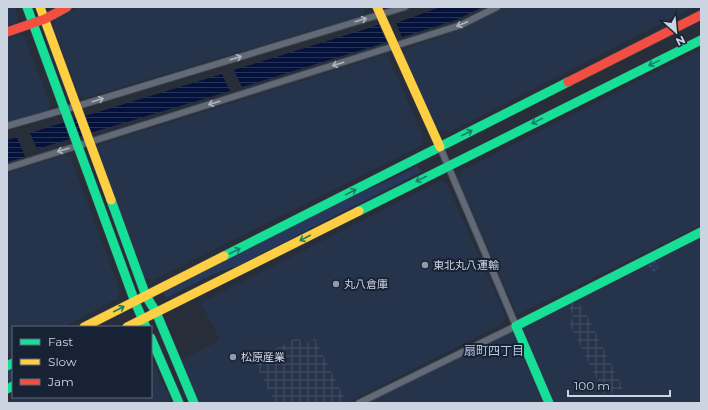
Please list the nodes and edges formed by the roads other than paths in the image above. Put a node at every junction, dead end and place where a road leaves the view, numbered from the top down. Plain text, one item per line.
1 (27, 7) edge
2 (40, 7) edge
3 (67, 7) edge
4 (405, 7) edge
5 (497, 7) edge
6 (379, 11) edge
7 (701, 15) edge
8 (44, 19) junction
9 (33, 23) junction
10 (7, 32) edge
11 (701, 40) edge
12 (396, 46) junction
13 (77, 108) junction
14 (64, 109) junction
15 (7, 126) edge
16 (90, 142) junction
17 (77, 146) junction
18 (440, 147) junction
19 (449, 165) junction
20 (7, 168) edge
21 (701, 232) edge
22 (146, 296) junction
23 (135, 302) junction
24 (156, 312) junction
25 (145, 323) edge
26 (86, 326) edge
27 (132, 326) edge
28 (516, 326) junction
29 (152, 340) edge
30 (179, 403) edge
31 (194, 403) edge
32 (359, 403) edge
33 (549, 403) edge

1 - 9 street
2 - 8 street
3 - 8 street
4 - 6 street
5 -> 12 street
6 - 12 street
13 -> 6 street
18 -> 7 street
8 - 9 street
8 - 13 street
9 - 10 street
9 - 14 street
11 -> 19 street
12 -> 16 street
12 - 18 street
13 - 14 street
13 - 16 street
14 - 15 street
14 - 17 street
16 - 17 street
16 - 22 street
17 -> 20 street
17 - 23 street
18 - 19 street
22 -> 18 street
19 -> 24 street
19 - 28 street
21 - 28 street
22 - 23 street
22 - 24 street
23 - 25 street
26 -> 23 street
24 - 25 street
24 - 31 street
25 - 27 street
28 - 32 street
28 - 33 street
29 - 30 street

